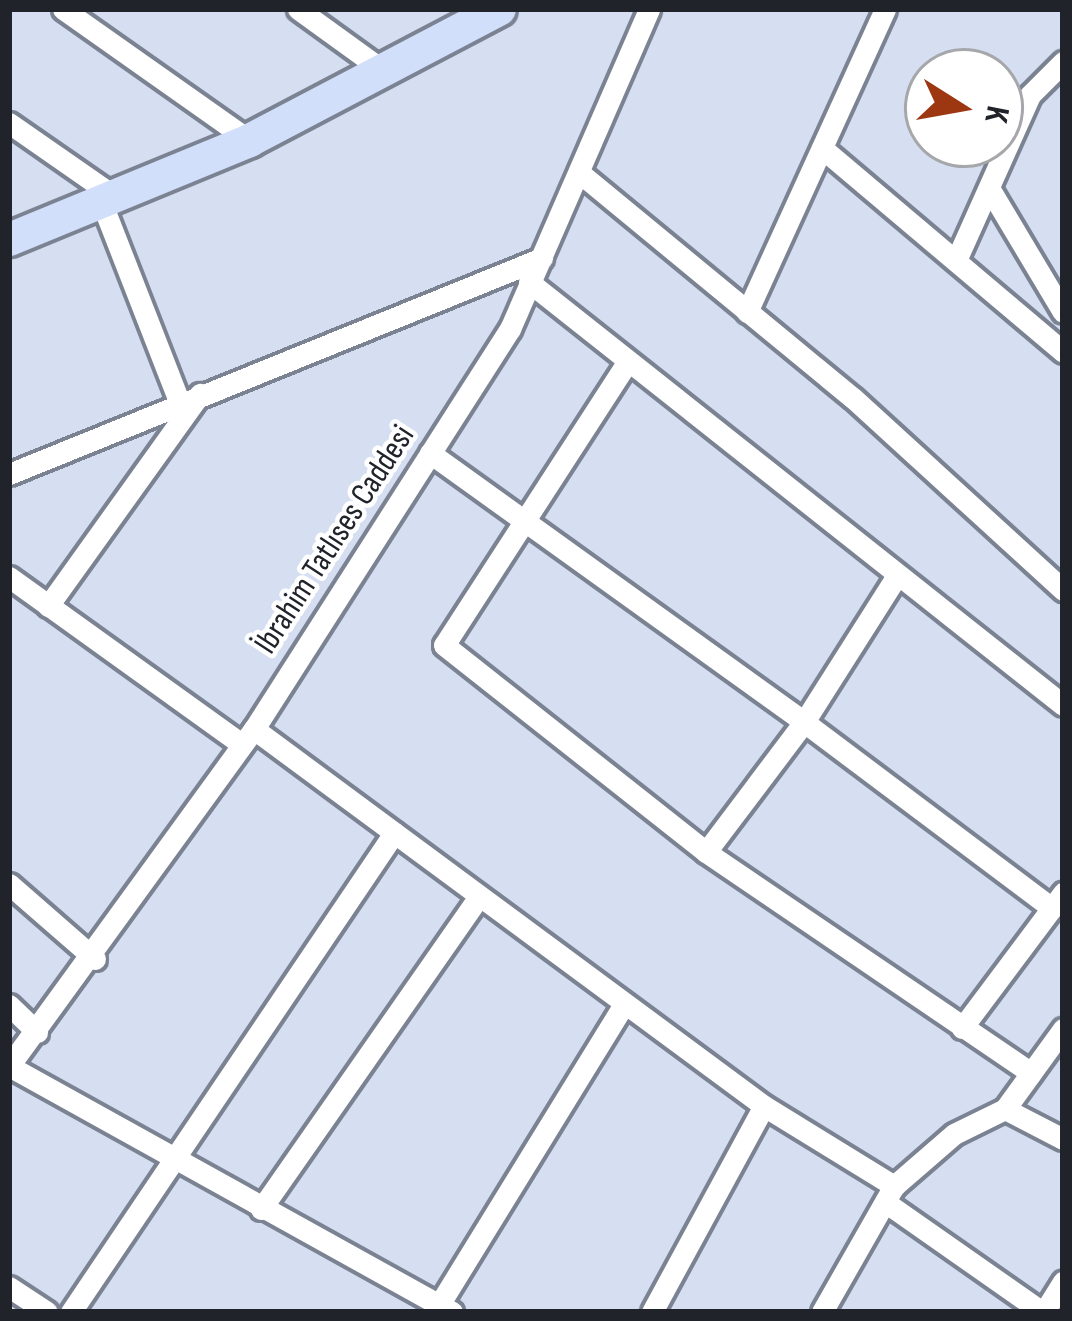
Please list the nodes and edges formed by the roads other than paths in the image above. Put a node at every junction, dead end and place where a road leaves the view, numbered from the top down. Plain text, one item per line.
1 (63, 9) edge
2 (298, 9) edge
3 (499, 9) edge
4 (649, 9) edge
5 (885, 9) edge
6 (1063, 62) edge
7 (384, 71) junction
8 (9, 123) edge
9 (249, 140) junction
10 (822, 148) junction
11 (581, 174) junction
12 (988, 188) junction
13 (108, 198) junction
14 (9, 239) edge
15 (958, 256) junction
16 (542, 258) junction
17 (530, 282) junction
18 (747, 312) junction
19 (1063, 312) edge
20 (1063, 352) edge
21 (628, 362) junction
22 (189, 397) junction
23 (430, 453) junction
24 (9, 474) edge
25 (524, 518) junction
26 (896, 577) junction
27 (9, 578) edge
28 (1061, 583) edge
29 (48, 606) junction
30 (1063, 705) edge
31 (804, 722) junction
32 (246, 736) junction
33 (394, 833) junction
34 (706, 852) junction
35 (9, 884) edge
36 (478, 896) junction
37 (1057, 901) edge
38 (94, 959) junction
39 (624, 1004) junction
40 (9, 1005) edge
41 (962, 1028) junction
42 (1063, 1029) edge
43 (37, 1032) junction
44 (9, 1066) edge
45 (1031, 1073) junction
46 (764, 1106) junction
47 (1005, 1108) junction
48 (1063, 1139) edge
49 (174, 1163) junction
50 (889, 1194) junction
51 (261, 1209) junction
52 (1063, 1282) edge
53 (9, 1287) edge
54 (446, 1308) edge
55 (47, 1312) edge
56 (71, 1312) edge
57 (652, 1312) edge
58 (822, 1312) edge
59 (1043, 1312) edge

1 - 9 street
2 - 7 street
3 - 7 main road
4 - 11 street, İbrahim Tatlıses Caddesi
5 - 10 street
6 - 12 street
7 - 9 main road
8 - 13 street
9 - 13 main road
10 - 15 street
10 - 18 street
11 - 16 street, İbrahim Tatlıses Caddesi
11 - 18 street
12 - 15 street
12 - 19 street
13 - 14 main road
13 - 22 street
15 - 20 street
16 - 17 street, İbrahim Tatlıses Caddesi
16 - 22 street
17 - 21 street
17 - 23 street, İbrahim Tatlıses Caddesi
18 - 28 street
21 - 25 street
21 - 26 street
22 - 24 street
22 - 29 street
23 - 25 street
23 - 32 street, İbrahim Tatlıses Caddesi
25 - 31 street
25 - 34 street
26 - 30 street
26 - 31 street
27 - 29 street
29 - 32 street
31 - 34 street
31 - 37 street
32 - 33 street
32 - 38 street, İbrahim Tatlıses Caddesi
33 - 36 street
33 - 49 street
34 - 41 street
35 - 38 street
36 - 39 street
36 - 51 street
37 - 41 street
38 - 43 street, İbrahim Tatlıses Caddesi
39 - 46 street
39 - 54 street
40 - 43 street
41 - 45 street
42 - 45 street
43 - 44 street, İbrahim Tatlıses Caddesi
44 - 49 street
45 - 47 street
46 - 50 street
46 - 57 street
47 - 48 street
47 - 50 street
49 - 51 street
49 - 56 street
50 - 58 street
50 - 59 street
51 - 54 street
52 - 59 street
53 - 55 street

